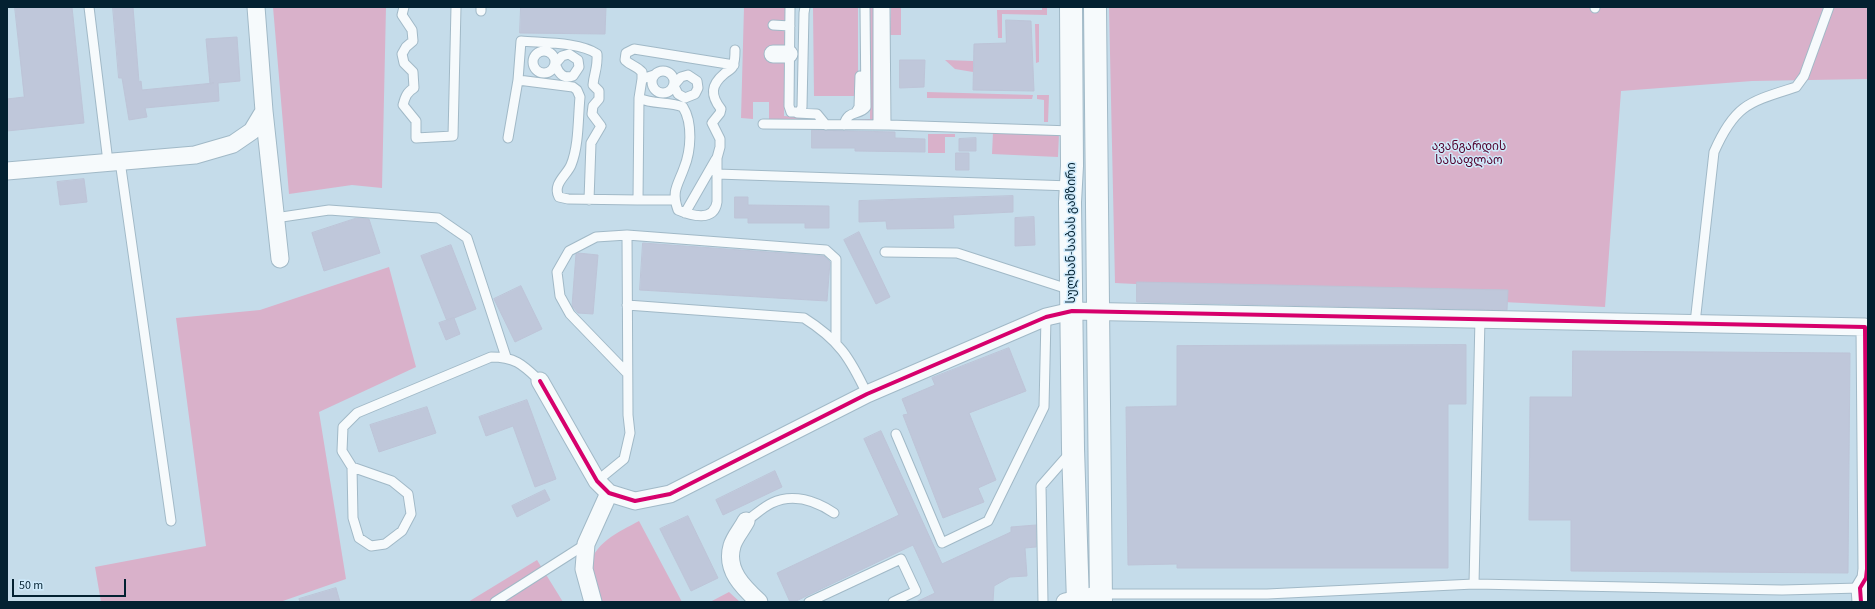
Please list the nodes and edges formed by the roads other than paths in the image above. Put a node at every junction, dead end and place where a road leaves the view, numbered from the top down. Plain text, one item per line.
1 (89, 7) edge
2 (256, 7) edge
3 (404, 7) edge
4 (456, 7) edge
5 (790, 7) edge
6 (858, 7) edge
7 (865, 7) edge
8 (878, 7) edge
9 (885, 7) edge
10 (1071, 7) edge
11 (1095, 7) edge
12 (1829, 7) edge
13 (804, 10) edge
14 (774, 25) dead end
15 (790, 26) junction
16 (735, 50) dead end
17 (520, 61) junction
18 (533, 62) junction
19 (882, 62) junction
20 (734, 65) junction
21 (654, 75) junction
22 (594, 78) junction
23 (642, 79) junction
24 (518, 80) junction
25 (578, 90) junction
26 (639, 98) junction
27 (264, 111) junction
28 (856, 112) junction
29 (797, 113) junction
30 (763, 124) dead end
31 (826, 124) junction
32 (844, 125) junction
33 (882, 125) junction
34 (1072, 131) junction
35 (508, 138) dead end
36 (717, 158) junction
37 (114, 162) junction
38 (7, 170) edge
39 (717, 174) junction
40 (1072, 186) junction
41 (589, 200) junction
42 (638, 200) junction
43 (674, 200) junction
44 (685, 213) junction
45 (275, 218) junction
46 (626, 235) junction
47 (885, 252) dead end
48 (280, 259) dead end
49 (1071, 290) junction
50 (627, 305) junction
51 (1072, 312) junction
52 (1098, 312) junction
53 (1046, 317) junction
54 (1480, 318) junction
55 (1695, 323) junction
56 (1866, 327) edge
57 (836, 342) junction
58 (506, 357) junction
59 (627, 373) junction
60 (540, 381) joint
61 (867, 394) junction
62 (896, 434) dead end
63 (1073, 448) junction
64 (352, 467) junction
65 (596, 481) junction
66 (609, 493) junction
67 (834, 513) dead end
68 (171, 521) dead end
69 (746, 521) joint
70 (586, 544) junction
71 (1474, 584) junction
72 (1861, 595) edge
73 (1101, 598) edge
74 (1074, 601) edge
75 (495, 602) edge
76 (594, 602) edge
77 (759, 602) edge
78 (809, 602) edge
79 (893, 602) edge
80 (1043, 602) edge

1 - 37 lane
2 - 27 street
3 - 4 lane
5 - 15 lane
6 - 28 lane
7 - 28 lane
8 - 19 lane
9 - 19 lane
10 - 34 main road, სულხან-საბას გამზირი
11 - 52 main road, სულხან-საბას გამზირი
12 - 55 lane
13 - 29 lane
14 - 15 lane
15 - 29 lane
16 - 20 lane
17 - 18 lane
17 - 22 lane
17 - 24 lane
18 - 18 lane
19 - 33 lane
20 - 23 lane
20 - 36 lane
21 - 21 lane
21 - 23 lane
22 - 25 lane
22 - 41 lane
23 - 26 lane
24 - 25 lane
24 - 35 lane
25 - 41 lane
26 - 42 lane
26 - 43 lane
27 - 37 street
27 - 45 street
28 - 32 lane
29 - 31 lane
30 - 31 lane
31 - 32 lane
32 - 33 lane
33 - 34 lane
34 - 40 main road, სულხან-საბას გამზირი
36 - 39 lane
36 - 44 lane
37 - 38 street
37 - 68 lane
39 - 40 lane
39 - 44 lane
40 - 49 main road, სულხან-საბას გამზირი
41 - 42 lane
42 - 43 lane
43 - 44 lane
45 - 48 street
45 - 58 lane
46 - 50 lane
46 - 57 lane
46 - 59 lane
47 - 49 lane
49 - 51 main road, სულხან-საბას გამზირი
50 - 57 lane
50 - 59 lane
51 - 52 street
51 - 53 street
51 - 63 main road, სულხან-საბას გამზირი
52 - 54 street
52 - 73 main road, სულხან-საბას გამზირი
53 - 61 street
53 - 62 lane
54 - 55 street
54 - 71 lane
55 - 56 street
56 - 72 street
57 - 61 lane
58 - 60 lane
58 - 64 lane
59 - 65 lane
60 - 65 street
61 - 66 street
63 - 74 main road, სულხან-საბას გამზირი
63 - 80 lane
64 - 64 lane
65 - 66 street
66 - 70 street
67 - 69 lane
69 - 77 street
70 - 75 lane
70 - 76 street
71 - 72 lane
71 - 73 lane
73 - 74 street
78 - 79 lane

